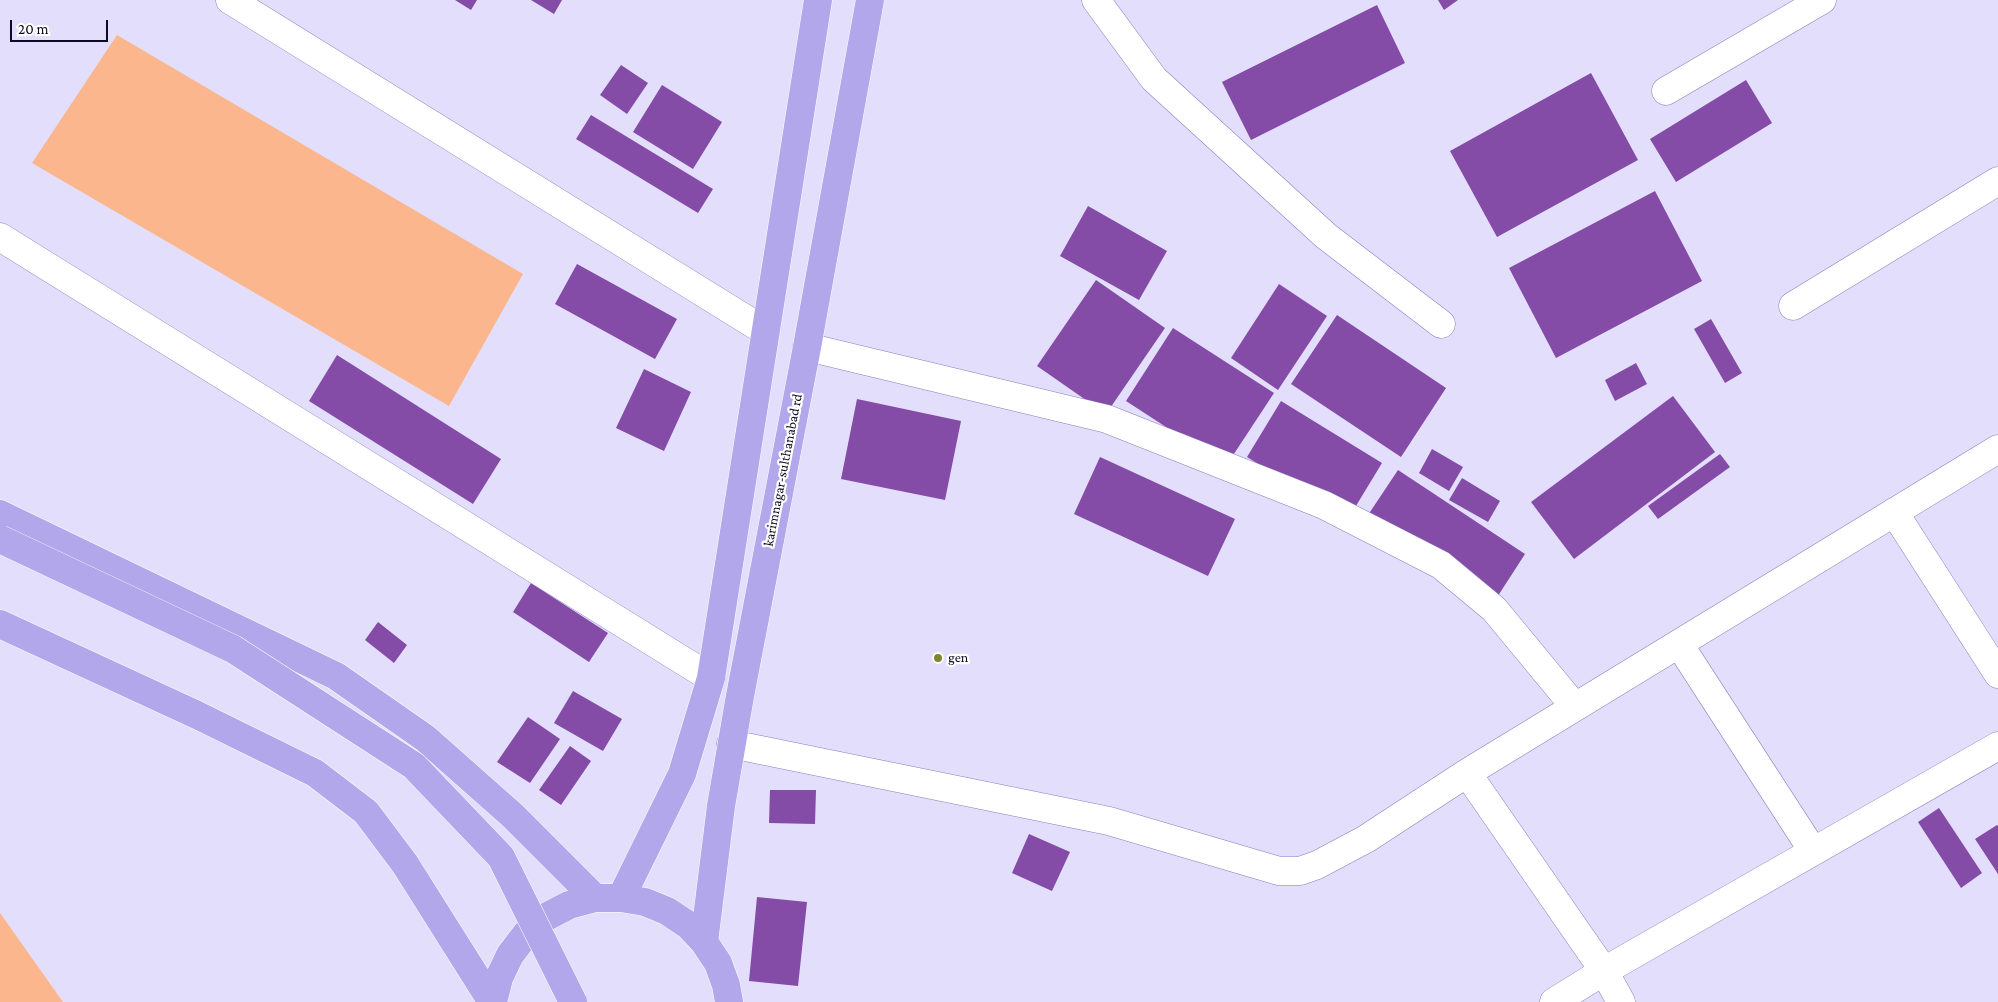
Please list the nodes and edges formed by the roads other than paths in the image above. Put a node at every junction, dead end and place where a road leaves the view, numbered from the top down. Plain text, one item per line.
1 (230, 0) edge
2 (870, 0) edge
3 (1096, 0) edge
4 (1822, 0) edge
5 (814, 2) edge
6 (1666, 91) dead end
7 (1998, 181) edge
8 (0, 237) edge
9 (1794, 306) dead end
10 (1441, 324) dead end
11 (765, 332) junction
12 (807, 347) junction
13 (1998, 449) edge
14 (1894, 512) junction
15 (0, 514) edge
16 (0, 539) edge
17 (0, 624) edge
18 (1679, 644) junction
19 (1998, 674) edge
20 (711, 678) junction
21 (1575, 707) junction
22 (731, 744) junction
23 (1998, 746) edge
24 (1467, 773) junction
25 (1813, 852) junction
26 (608, 898) junction
27 (704, 942) junction
28 (1604, 971) junction
29 (493, 1002) edge
30 (573, 1002) edge
31 (729, 1002) edge
32 (1554, 1002) edge
33 (1621, 1002) edge

1 - 11 street
2 - 12 highway, karimnagar-sulthanabad rd
3 - 10 street
4 - 6 street
5 - 11 highway
7 - 9 street
8 - 20 street
11 - 20 highway
12 - 21 street
12 - 22 highway, karimnagar-sulthanabad rd
13 - 14 street
14 - 18 street
14 - 19 street
15 - 26 highway
16 - 30 highway, bridge
17 - 29 highway
18 - 21 street
18 - 25 street
20 - 26 highway
21 - 24 street
22 - 24 street
22 - 27 highway, karimnagar-sulthanabad rd
23 - 25 street
24 - 28 street
25 - 28 street
26 - 27 highway
26 - 29 highway
27 - 31 highway
28 - 32 street
28 - 33 street

